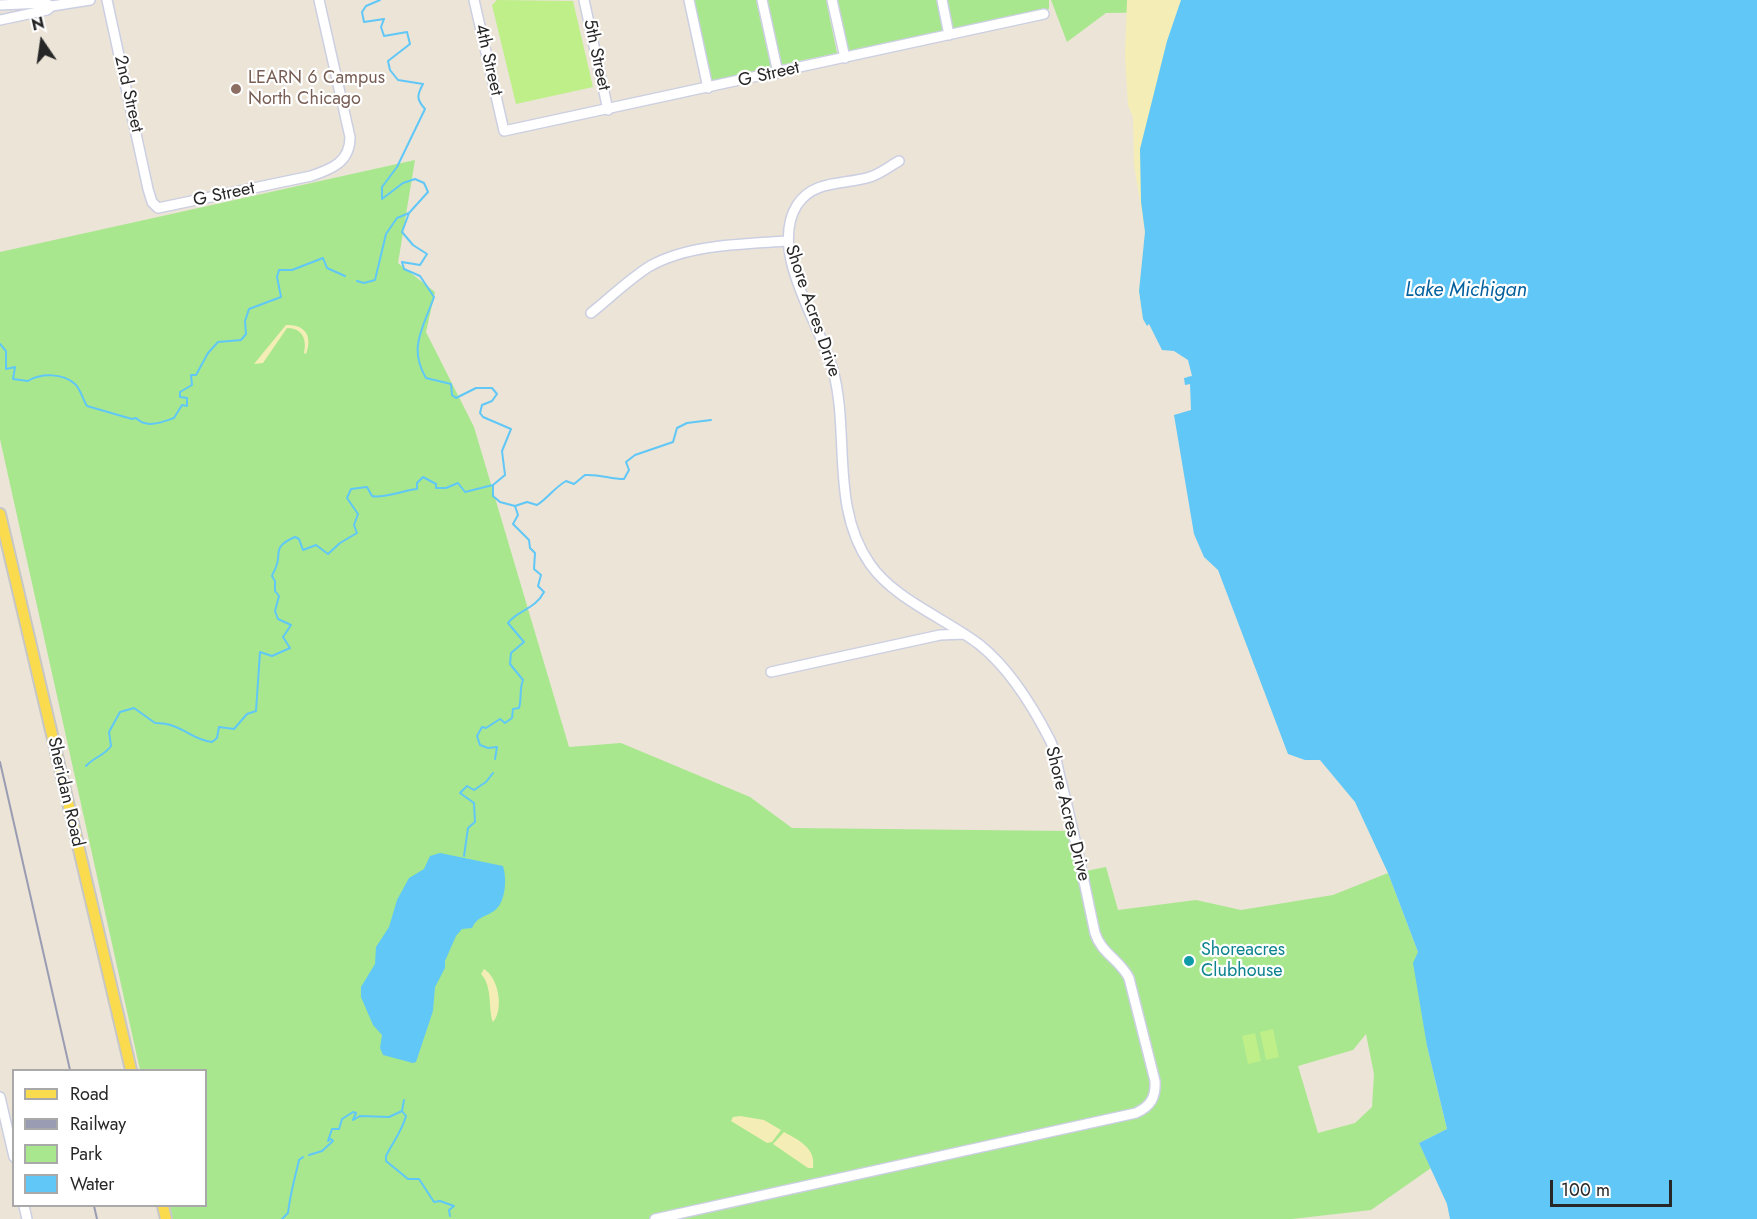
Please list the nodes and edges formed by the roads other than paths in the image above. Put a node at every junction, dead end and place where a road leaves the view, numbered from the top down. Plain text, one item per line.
1 (90, 0) edge
2 (107, 0) edge
3 (319, 0) edge
4 (474, 0) edge
5 (584, 0) edge
6 (689, 0) edge
7 (762, 0) edge
8 (832, 0) edge
9 (942, 0) edge
10 (57, 3) edge
11 (0, 5) edge
12 (1044, 14) dead end
13 (0, 20) edge
14 (949, 35) junction
15 (845, 57) junction
16 (778, 73) junction
17 (708, 88) junction
18 (608, 110) junction
19 (501, 121) joint
20 (899, 161) dead end
21 (148, 189) joint
22 (788, 241) junction
23 (591, 313) dead end
24 (0, 514) edge
25 (964, 634) junction
26 (771, 672) dead end
27 (131, 1069) edge
28 (0, 1097) edge
29 (1, 1109) edge
30 (12, 1150) edge
31 (655, 1219) edge

1 - 10 street
2 - 21 street, 2nd Street
3 - 21 street, G Street
4 - 19 street, 4th Street
5 - 18 street, 5th Street
6 - 17 street
7 - 16 street
8 - 15 street
9 - 14 street
10 - 11 street
10 - 13 street
12 - 14 street, G Street
14 - 15 street, G Street
15 - 16 street, G Street
16 - 17 street, G Street
17 - 18 street, G Street
18 - 19 street, G Street
20 - 22 street, Shore Acres Drive
22 - 23 street
22 - 25 street, Shore Acres Drive
24 - 27 main road, Sheridan Road
25 - 26 street
25 - 31 street, Shore Acres Drive
28 - 29 street
29 - 30 street

